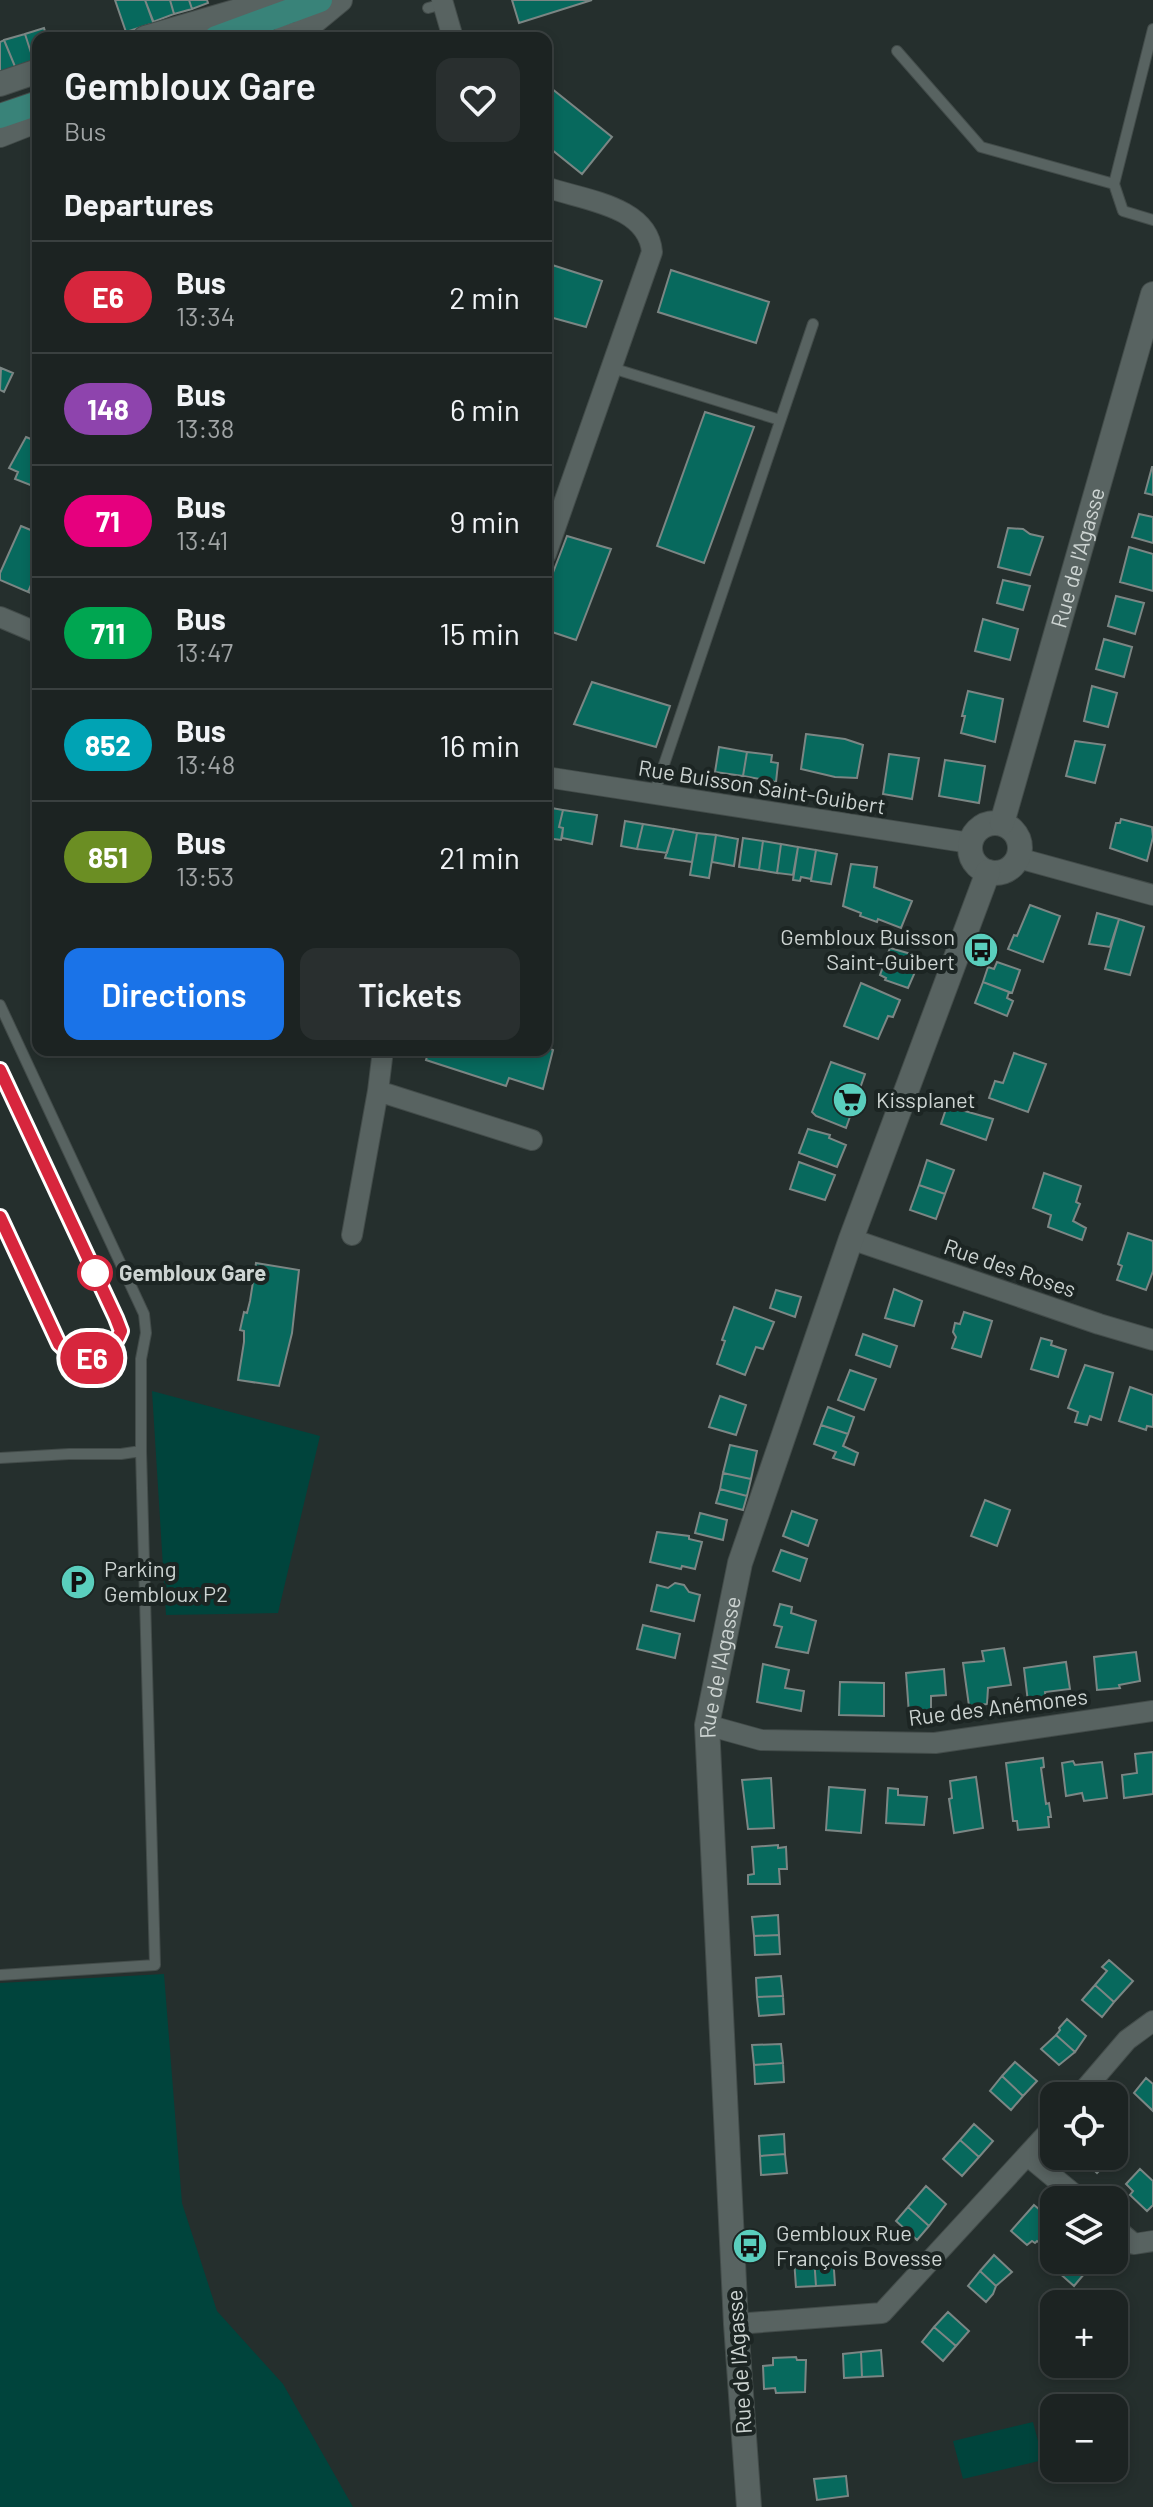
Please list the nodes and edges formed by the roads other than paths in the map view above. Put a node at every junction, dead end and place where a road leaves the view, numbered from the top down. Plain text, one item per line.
1 (276, 0) edge
2 (320, 0) edge
3 (340, 0) edge
4 (438, 4) edge
5 (1153, 29) edge
6 (166, 32) edge
7 (232, 32) edge
8 (301, 32) edge
9 (448, 32) edge
10 (897, 51) dead end
11 (1148, 71) edge
12 (32, 73) edge
13 (0, 84) edge
14 (32, 105) edge
15 (0, 116) edge
16 (32, 122) edge
17 (0, 135) edge
18 (1114, 184) junction
19 (552, 189) edge
20 (1153, 220) edge
21 (1153, 294) edge
22 (813, 324) dead end
23 (612, 368) junction
24 (780, 420) junction
25 (552, 537) edge
26 (0, 617) edge
27 (32, 630) edge
28 (552, 778) edge
29 (654, 794) junction
30 (1002, 823) junction
31 (970, 843) junction
32 (1018, 858) junction
33 (988, 872) junction
34 (1153, 895) edge
35 (0, 1005) edge
36 (382, 1056) edge
37 (0, 1070) edge
38 (378, 1091) junction
39 (532, 1140) dead end
40 (0, 1217) edge
41 (352, 1235) dead end
42 (851, 1239) junction
43 (1153, 1340) edge
44 (141, 1451) junction
45 (0, 1458) edge
46 (1153, 1711) edge
47 (707, 1725) junction
48 (0, 1975) edge
49 (1153, 2021) edge
50 (1091, 2082) edge
51 (1040, 2142) edge
52 (1028, 2156) junction
53 (1064, 2186) edge
54 (1128, 2239) edge
55 (1153, 2241) edge
56 (736, 2324) junction
57 (749, 2507) edge

1 - 6 street
2 - 7 main road
3 - 8 street
4 - 9 street
5 - 11 lane
10 - 18 lane
11 - 18 lane
12 - 13 street
14 - 15 main road
16 - 17 street
18 - 20 lane
19 - 23 street
21 - 30 street, Rue de l'Agasse
22 - 24 lane
23 - 24 lane
23 - 25 street
24 - 29 lane
26 - 27 street
28 - 29 street, Rue Buisson Saint-Guibert
29 - 31 street, Rue Buisson Saint-Guibert
30 - 31 street
30 - 32 street
31 - 33 street
32 - 33 street
32 - 34 street
33 - 42 street, Rue de l'Agasse
35 - 44 lane
36 - 38 street
37 - 40 lane
38 - 39 street
38 - 41 street
42 - 43 street, Rue des Roses
42 - 47 street, Rue de l'Agasse
44 - 45 lane
44 - 48 lane
46 - 47 street, Rue des Anémones
47 - 56 street, Rue de l'Agasse
49 - 50 street
51 - 52 street
52 - 53 street
52 - 56 street
54 - 55 street
56 - 57 street, Rue de l'Agasse

